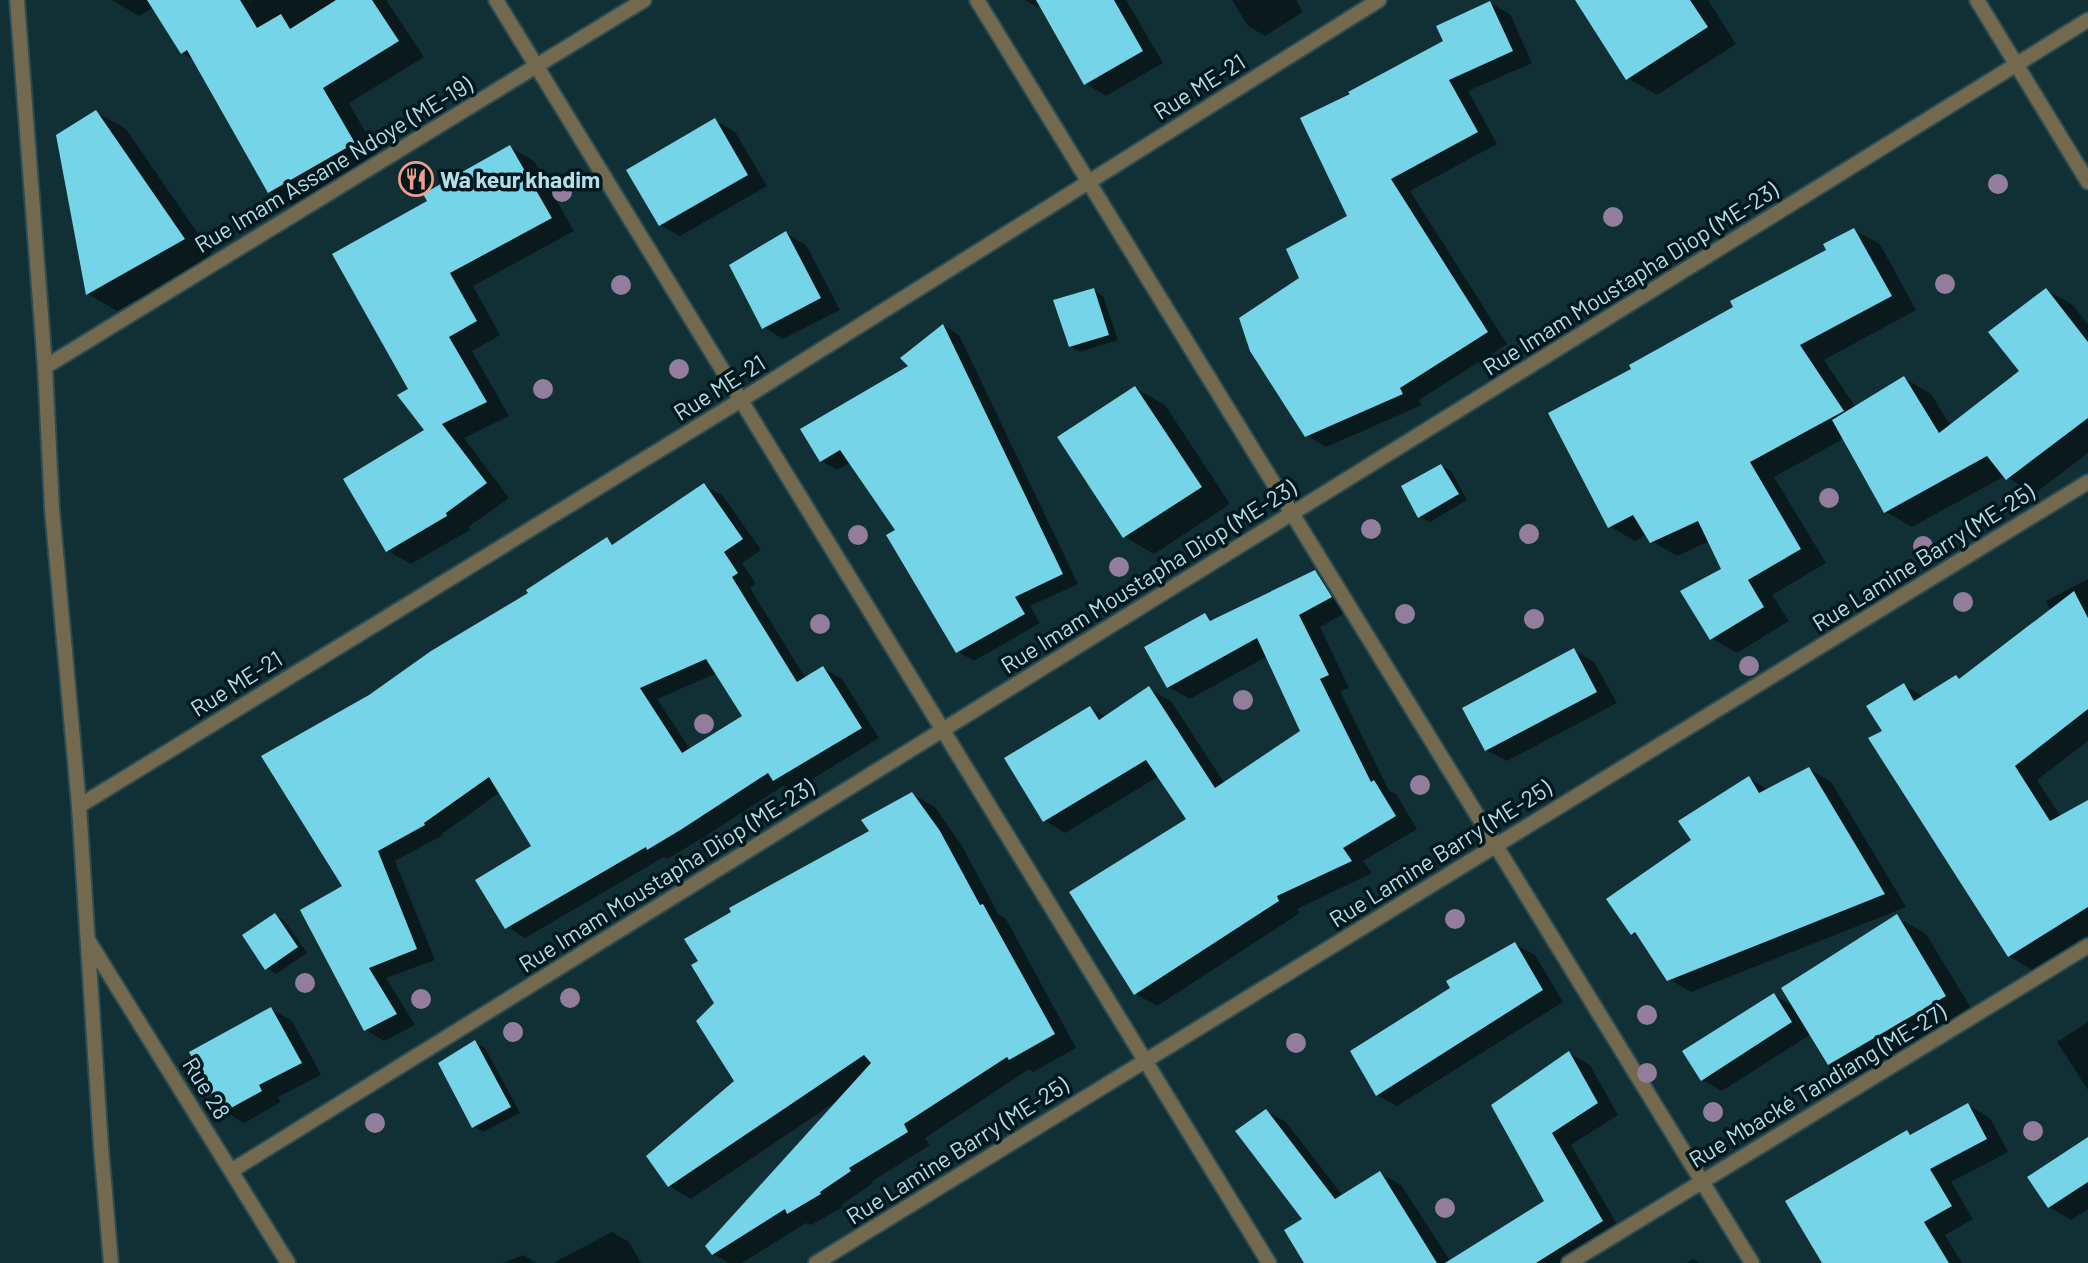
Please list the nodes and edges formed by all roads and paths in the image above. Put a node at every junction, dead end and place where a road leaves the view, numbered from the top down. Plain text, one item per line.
1 (17, 0) edge
2 (496, 0) edge
3 (644, 0) edge
4 (976, 0) edge
5 (1379, 0) edge
6 (1977, 0) edge
7 (2088, 20) edge
8 (2016, 65) junction
9 (537, 67) junction
10 (2088, 182) edge
11 (1089, 183) junction
12 (45, 367) junction
13 (741, 400) junction
14 (2088, 482) edge
15 (1292, 514) junction
16 (943, 730) junction
17 (79, 806) junction
18 (1496, 846) junction
19 (87, 937) junction
20 (2088, 946) edge
21 (1145, 1061) junction
22 (231, 1171) junction
23 (1702, 1182) junction
24 (111, 1263) edge
25 (288, 1263) edge
26 (816, 1263) edge
27 (1269, 1263) edge
28 (1569, 1263) edge
29 (1752, 1263) edge

1 - 12 street
2 - 9 street
3 - 9 street, Rue Imam Assane Ndoye (ME-19)
4 - 11 street
5 - 11 street, Rue ME-21
6 - 8 street
7 - 8 street, Rue Imam Moustapha Diop (ME-23)
8 - 10 street
8 - 15 street, Rue Imam Moustapha Diop (ME-23)
9 - 12 street, Rue Imam Assane Ndoye (ME-19)
9 - 13 street
11 - 13 street, Rue ME-21
11 - 15 street
12 - 17 street
13 - 16 street
13 - 17 street, Rue ME-21
14 - 18 street, Rue Lamine Barry (ME-25)
15 - 16 street, Rue Imam Moustapha Diop (ME-23)
15 - 18 street
16 - 21 street
16 - 22 street, Rue Imam Moustapha Diop (ME-23)
17 - 19 street
18 - 21 street, Rue Lamine Barry (ME-25)
18 - 23 street
19 - 22 street, Rue 28
19 - 24 street
20 - 23 street, Rue Mbacké Tandiang (ME-27)
21 - 26 street, Rue Lamine Barry (ME-25)
21 - 27 street
22 - 25 street, Rue 28
23 - 28 street, Rue Mbacké Tandiang (ME-27)
23 - 29 street

